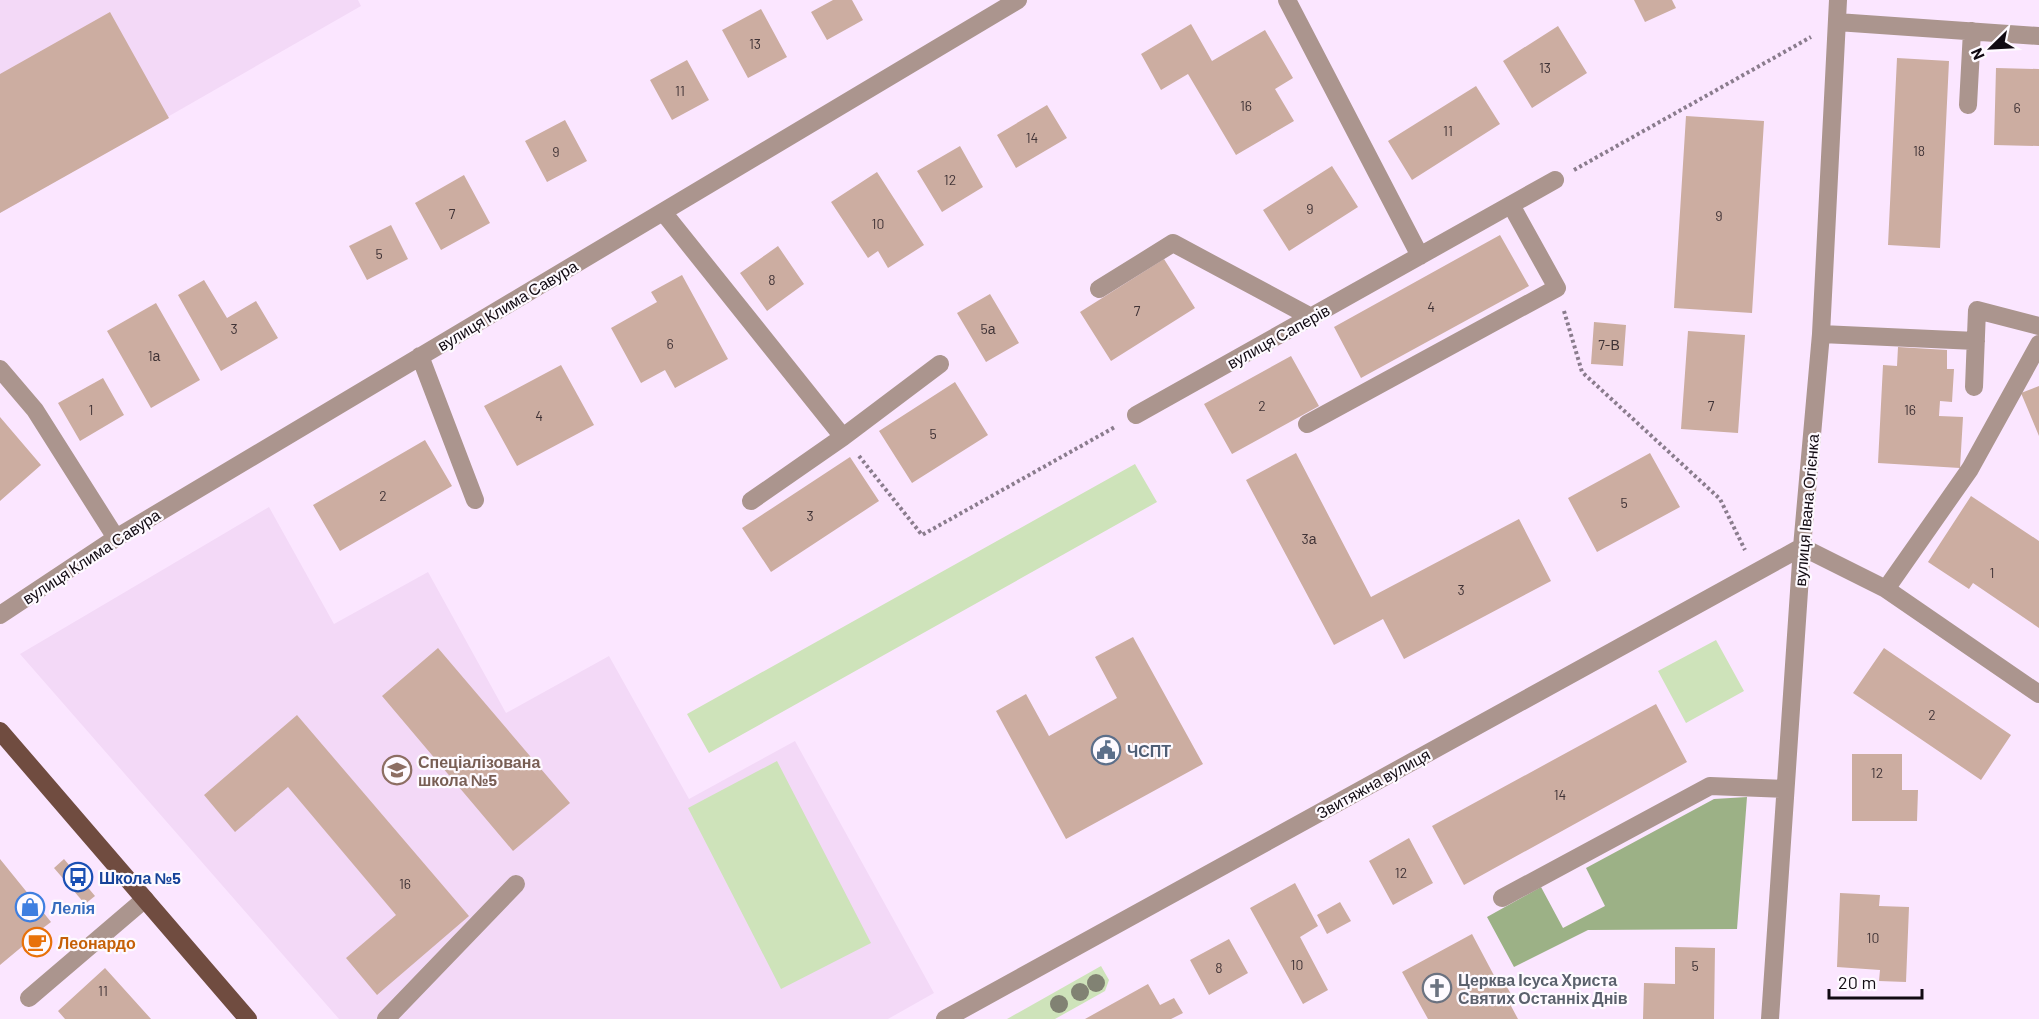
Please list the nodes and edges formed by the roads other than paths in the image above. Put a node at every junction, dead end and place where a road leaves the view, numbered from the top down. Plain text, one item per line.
1 (1018, 0) edge
2 (1287, 0) edge
3 (1838, 0) edge
4 (1837, 22) junction
5 (1972, 31) junction
6 (2039, 36) edge
7 (1968, 105) dead end
8 (1555, 180) road end
9 (1511, 205) junction
10 (663, 212) junction
11 (1420, 256) junction
12 (1099, 289) dead end
13 (1311, 317) junction
14 (2039, 326) edge
15 (1821, 334) junction
16 (1976, 341) junction
17 (2039, 344) edge
18 (420, 356) junction
19 (940, 364) dead end
20 (0, 369) edge
21 (1974, 387) dead end
22 (1136, 415) road end
23 (1307, 424) dead end
24 (843, 437) junction
25 (475, 500) dead end
26 (751, 501) dead end
27 (116, 538) junction
28 (1802, 547) junction
29 (1886, 589) junction
30 (0, 615) edge
31 (2039, 694) edge
32 (0, 731) edge
33 (1784, 789) junction
34 (516, 884) dead end
35 (144, 898) junction
36 (1502, 898) dead end
37 (29, 998) dead end
38 (248, 1019) edge
39 (386, 1019) edge
40 (945, 1019) edge
41 (1770, 1019) edge

1 - 10 street, вулиця Клима Савура
2 - 11 street
3 - 4 street, вулиця Івана Огієнка
4 - 5 street
4 - 15 street, вулиця Івана Огієнка
5 - 6 street
5 - 7 street
8 - 9 street, вулиця Саперів
9 - 11 street, вулиця Саперів
9 - 23 street
10 - 18 street, вулиця Клима Савура
10 - 24 street
11 - 13 street, вулиця Саперів
12 - 13 street
13 - 22 street, вулиця Саперів
14 - 16 street
15 - 16 street
15 - 28 street, вулиця Івана Огієнка
16 - 21 street
17 - 29 street
18 - 25 street
18 - 27 street, вулиця Клима Савура
19 - 24 street
20 - 27 street
24 - 26 street
27 - 30 street, вулиця Клима Савура
28 - 29 street
28 - 33 street, вулиця Івана Огієнка
28 - 40 street, Звитяжна вулиця
29 - 31 street
32 - 35 main road
33 - 36 street
33 - 41 street, вулиця Івана Огієнка
34 - 39 street
35 - 37 street
35 - 38 main road

